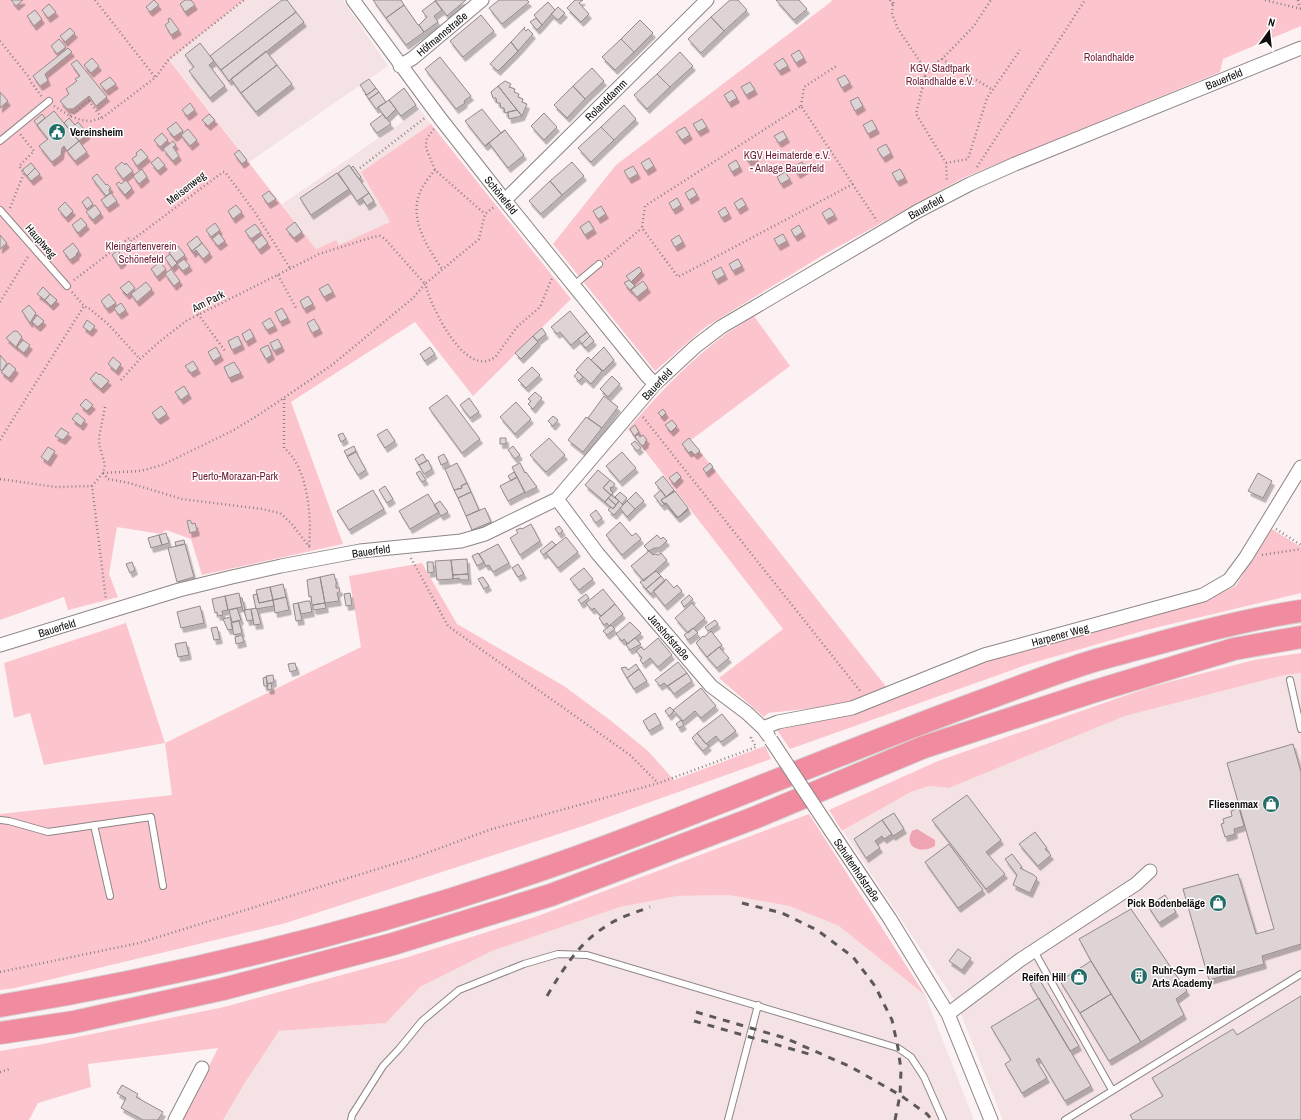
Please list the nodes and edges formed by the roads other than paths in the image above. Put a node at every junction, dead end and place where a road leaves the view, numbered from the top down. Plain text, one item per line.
1 (353, 0) edge
2 (482, 0) edge
3 (707, 0) edge
4 (1301, 48) edge
5 (400, 66) junction
6 (49, 102) road end
7 (0, 141) edge
8 (505, 200) junction
9 (0, 210) edge
10 (599, 264) dead end
11 (574, 285) junction
12 (67, 286) road end
13 (655, 384) junction
14 (1301, 467) edge
15 (557, 499) junction
16 (1301, 611) edge
17 (1301, 637) edge
18 (0, 645) edge
19 (1290, 680) dead end
20 (763, 728) junction
21 (1301, 729) edge
22 (0, 820) edge
23 (94, 825) junction
24 (1150, 871) dead end
25 (163, 886) dead end
26 (110, 896) dead end
27 (1034, 951) junction
28 (1301, 974) edge
29 (758, 1005) junction
30 (0, 1006) edge
31 (948, 1014) junction
32 (0, 1033) edge
33 (202, 1068) dead end
34 (1112, 1090) junction
35 (175, 1120) edge
36 (351, 1120) edge
37 (728, 1120) edge
38 (943, 1120) edge
39 (991, 1120) edge
40 (1064, 1120) edge

1 - 5 street, Schönefeld
2 - 5 street, Höfmannstraße
3 - 8 street, Rolanddamm
4 - 13 street, Bauerfeld
5 - 8 street, Schönefeld
6 - 7 lane
8 - 11 street, Schönefeld
9 - 12 lane, Hauptweg
10 - 11 lane
11 - 13 street, Schönefeld
13 - 15 street, Bauerfeld
14 - 20 street, Harpener Weg
15 - 18 street, Bauerfeld
15 - 20 street, Janshofstraße
16 - 30 highway
17 - 32 highway
19 - 21 lane
20 - 31 street, Schultenhofstraße, bridge
22 - 23 lane
23 - 25 lane
23 - 26 lane
24 - 27 street
27 - 31 street
27 - 34 lane
28 - 34 lane
29 - 36 lane
29 - 37 lane
29 - 38 lane
31 - 39 street, Schultenhofstraße
33 - 35 street
34 - 40 lane

